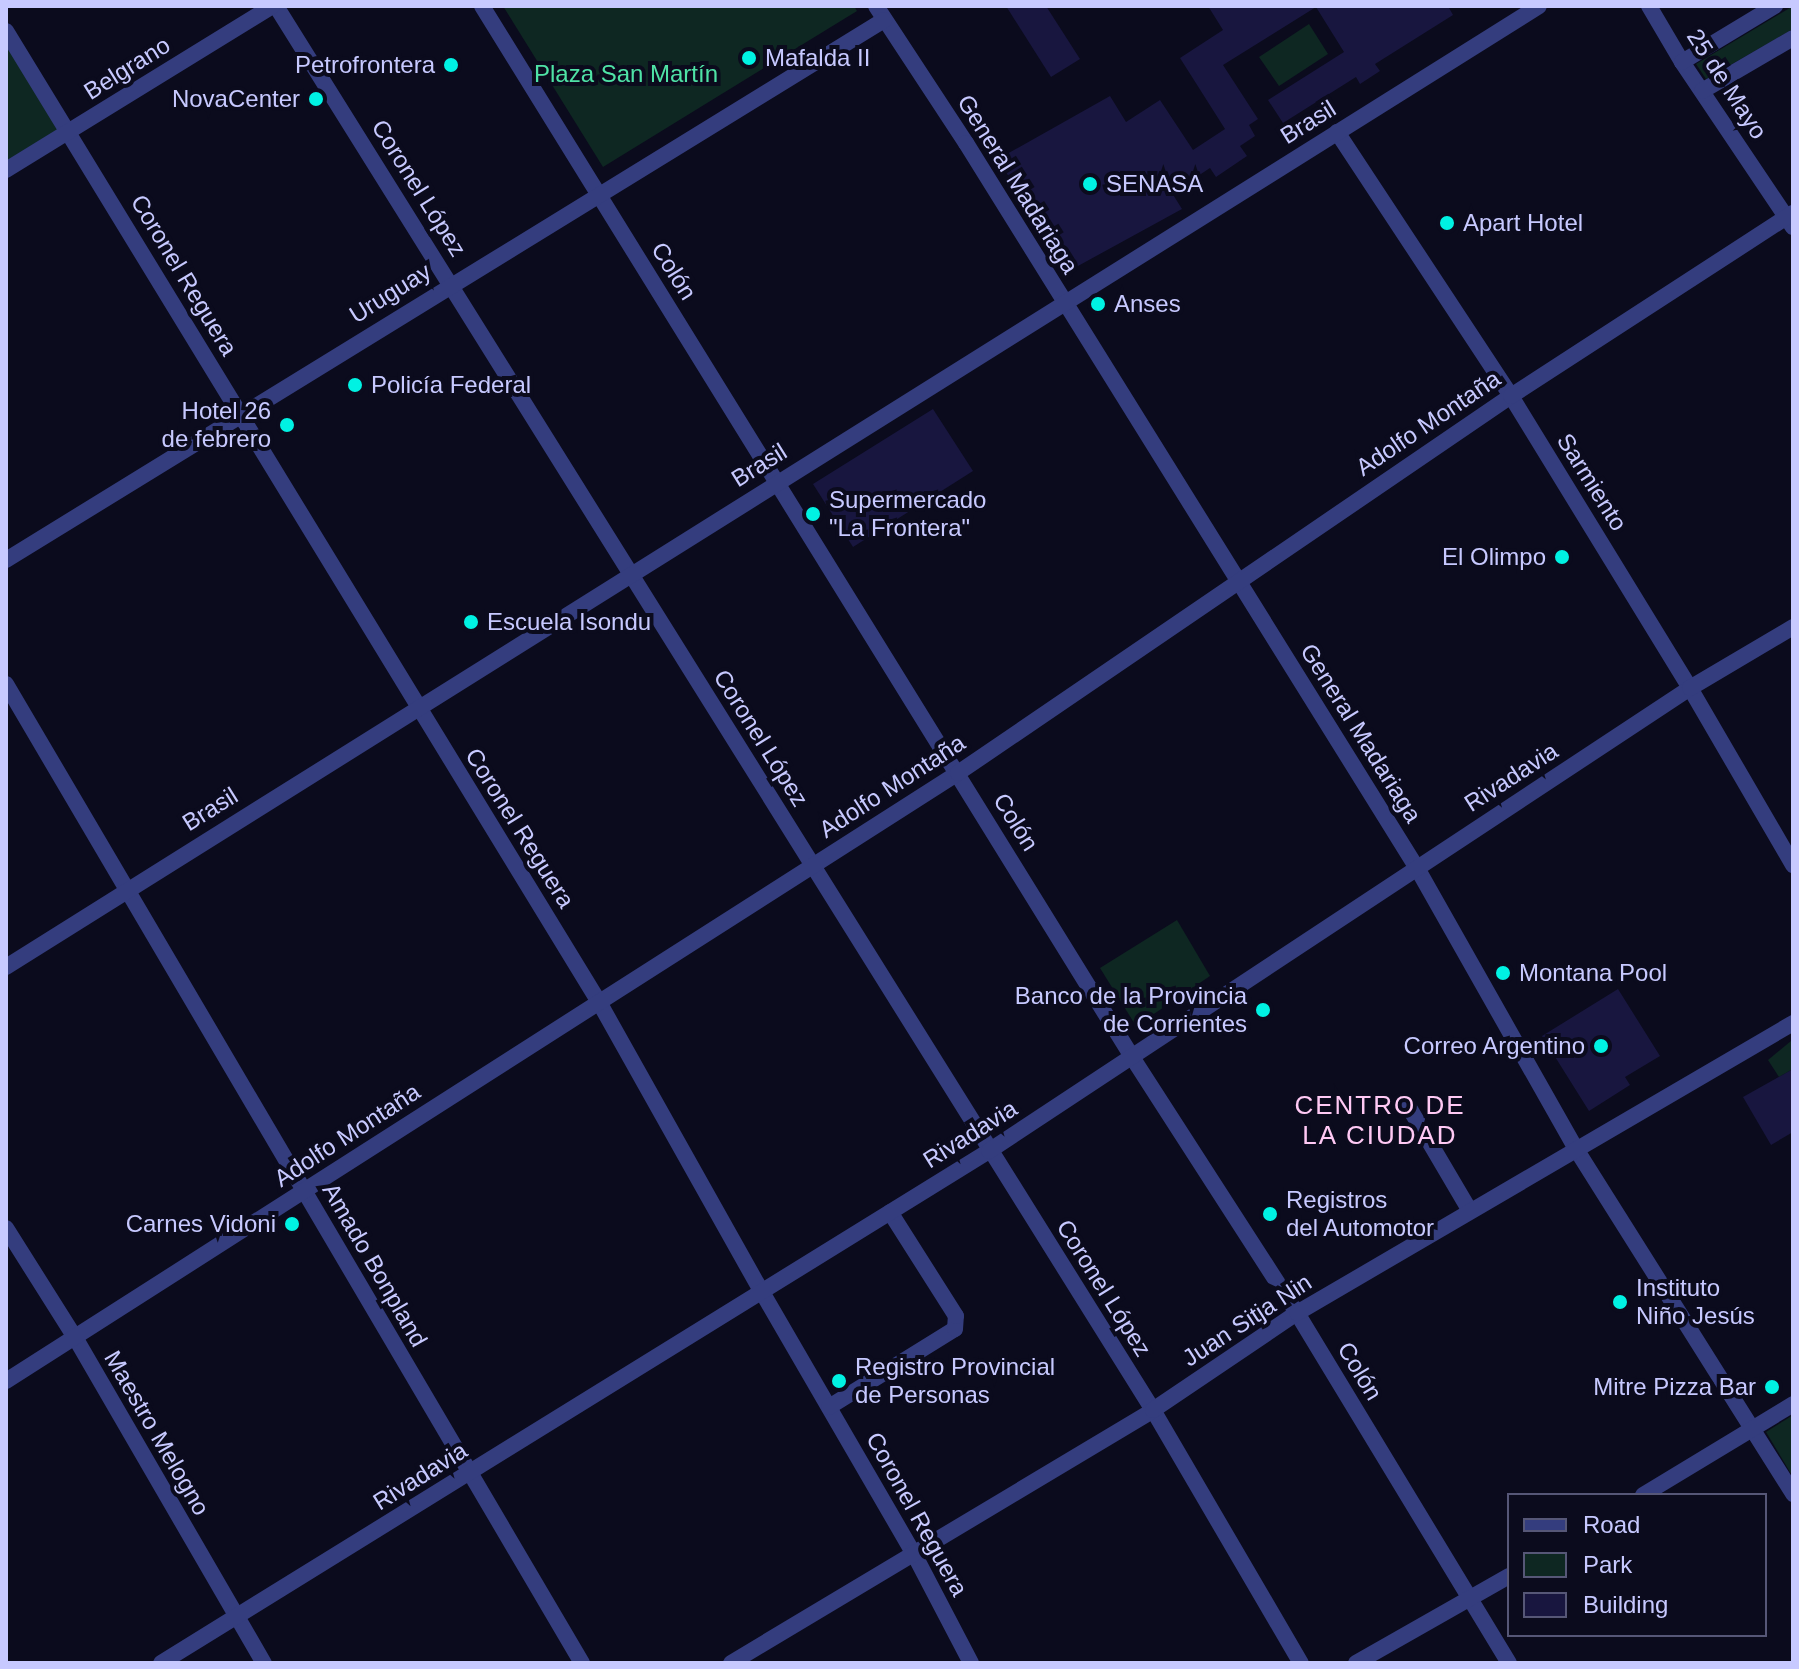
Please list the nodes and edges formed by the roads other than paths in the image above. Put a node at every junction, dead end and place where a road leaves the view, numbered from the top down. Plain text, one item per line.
1 (274, 6) edge
2 (482, 6) edge
3 (1539, 6) edge
4 (1649, 6) edge
5 (1775, 6) edge
6 (880, 13) edge
7 (6, 31) edge
8 (1793, 38) edge
9 (1682, 62) junction
10 (1702, 91) junction
11 (68, 132) junction
12 (1337, 132) junction
13 (6, 170) edge
14 (599, 196) junction
15 (1791, 219) edge
16 (451, 284) junction
17 (1065, 304) junction
18 (1511, 396) junction
19 (239, 415) junction
20 (778, 482) junction
21 (6, 560) edge
22 (631, 574) junction
23 (1236, 580) junction
24 (1793, 627) edge
25 (6, 684) edge
26 (1690, 688) junction
27 (417, 708) junction
28 (958, 773) junction
29 (1793, 865) edge
30 (812, 866) junction
31 (1417, 868) junction
32 (126, 889) junction
33 (6, 967) edge
34 (599, 1002) junction
35 (1793, 1023) edge
36 (1132, 1057) junction
37 (1407, 1104) dead end
38 (1576, 1149) junction
39 (989, 1151) junction
40 (304, 1191) junction
41 (1470, 1211) junction
42 (890, 1212) junction
43 (6, 1228) edge
44 (762, 1292) junction
45 (1297, 1313) junction
46 (76, 1339) junction
47 (6, 1381) edge
48 (1793, 1404) edge
49 (829, 1407) junction
50 (1153, 1410) junction
51 (1754, 1428) junction
52 (470, 1473) junction
53 (1646, 1493) edge
54 (1793, 1494) edge
55 (913, 1552) junction
56 (1507, 1577) edge
57 (1470, 1599) junction
58 (236, 1617) junction
59 (161, 1663) edge
60 (264, 1663) edge
61 (582, 1663) edge
62 (731, 1663) edge
63 (971, 1663) edge
64 (1301, 1663) edge
65 (1356, 1663) edge
66 (1509, 1663) edge

1 - 11 street, Belgrano
1 - 16 street, Coronel López
2 - 14 street, Colón
3 - 12 street, Brasil
4 - 9 street, 25 de Mayo
5 - 9 street
6 - 14 street, Uruguay
6 - 17 street, General Madariaga
7 - 11 street, Coronel Reguera
8 - 10 street
9 - 10 street, 25 de Mayo
10 - 15 street, 25 de Mayo
11 - 13 street, Belgrano
11 - 19 street, Coronel Reguera
12 - 17 street, Brasil
12 - 18 street, Sarmiento
14 - 16 street, Uruguay
14 - 20 street, Colón
15 - 18 street, Adolfo Montaña
16 - 19 street, Uruguay
16 - 22 street, Coronel López
17 - 20 street, Brasil
17 - 23 street, General Madariaga
18 - 23 street, Adolfo Montaña
18 - 26 street, Sarmiento
19 - 21 street, Uruguay
19 - 27 street, Coronel Reguera
20 - 22 street, Brasil
20 - 28 street, Colón
22 - 27 street, Brasil
22 - 30 street, Coronel López
23 - 28 street, Adolfo Montaña
23 - 31 street, General Madariaga
24 - 26 street, Rivadavia
25 - 32 street, Amado Bonpland
26 - 29 street, Sarmiento
26 - 31 street, Rivadavia
27 - 32 street, Brasil
27 - 34 street, Coronel Reguera
28 - 30 street, Adolfo Montaña
28 - 36 street, Colón
30 - 34 street, Adolfo Montaña
30 - 39 street, Coronel López
31 - 36 street, Rivadavia
31 - 38 street, General Madariaga
32 - 33 street, Brasil
32 - 40 street, Amado Bonpland
34 - 40 street, Adolfo Montaña
34 - 44 street, Coronel Reguera
35 - 38 street, Juan Sitja Nin
36 - 39 street, Rivadavia
36 - 45 street, Colón
37 - 41 street
38 - 41 street, Juan Sitja Nin
38 - 51 street, General Madariaga
39 - 42 street, Rivadavia
39 - 50 street, Coronel López
40 - 46 street, Adolfo Montaña
40 - 52 street, Amado Bonpland
41 - 45 street, Juan Sitja Nin
42 - 44 street, Rivadavia
42 - 49 street
43 - 46 street, Maestro Melogno
44 - 49 street, Coronel Reguera
44 - 52 street, Rivadavia
45 - 50 street, Juan Sitja Nin
45 - 57 street, Colón
46 - 47 street, Adolfo Montaña
46 - 58 street, Maestro Melogno
48 - 51 street
49 - 55 street, Coronel Reguera
50 - 55 street, Juan Sitja Nin
50 - 64 street, Coronel López
51 - 53 street
51 - 54 street, General Madariaga
52 - 58 street, Rivadavia
52 - 61 street, Amado Bonpland
55 - 62 street, Juan Sitja Nin
55 - 63 street, Coronel Reguera
56 - 57 street
57 - 65 street
57 - 66 street, Colón
58 - 59 street, Rivadavia
58 - 60 street, Maestro Melogno

